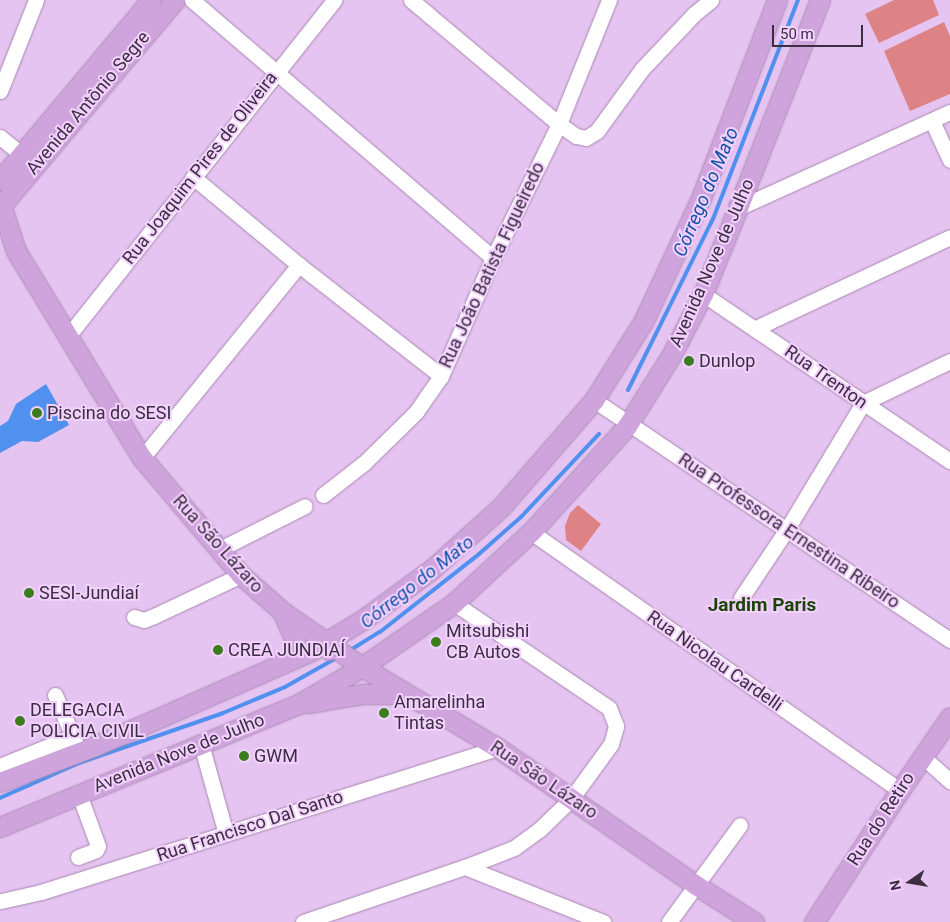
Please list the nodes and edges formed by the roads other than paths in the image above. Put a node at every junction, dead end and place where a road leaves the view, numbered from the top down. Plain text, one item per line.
1 (36, 0) edge
2 (151, 0) edge
3 (175, 0) edge
4 (192, 0) edge
5 (334, 0) edge
6 (411, 0) edge
7 (609, 0) edge
8 (711, 0) edge
9 (777, 0) edge
10 (820, 0) edge
11 (5, 61) edge
12 (276, 71) junction
13 (0, 91) edge
14 (950, 112) edge
15 (932, 121) junction
16 (559, 124) junction
17 (0, 137) edge
18 (22, 155) junction
19 (950, 160) edge
20 (193, 177) junction
21 (0, 180) edge
22 (1, 206) edge
23 (738, 208) junction
24 (950, 237) edge
25 (8, 248) edge
26 (493, 258) junction
27 (299, 265) junction
28 (702, 294) junction
29 (756, 328) junction
30 (68, 336) junction
31 (950, 361) edge
32 (441, 376) junction
33 (599, 403) junction
34 (863, 403) junction
35 (625, 421) junction
36 (142, 458) junction
37 (950, 461) edge
38 (323, 495) dead end
39 (305, 506) dead end
40 (787, 529) junction
41 (531, 532) junction
42 (218, 550) junction
43 (241, 575) junction
44 (741, 598) dead end
45 (454, 603) junction
46 (283, 612) junction
47 (134, 618) dead end
48 (950, 640) edge
49 (329, 646) junction
50 (301, 655) junction
51 (353, 666) junction
52 (408, 694) junction
53 (54, 695) dead end
54 (299, 704) junction
55 (950, 717) edge
56 (76, 744) junction
57 (201, 744) junction
58 (498, 748) junction
59 (922, 756) junction
60 (41, 758) junction
61 (0, 766) edge
62 (950, 781) edge
63 (0, 782) edge
64 (900, 790) junction
65 (79, 794) junction
66 (570, 798) junction
67 (740, 825) dead end
68 (0, 827) edge
69 (226, 834) junction
70 (78, 857) dead end
71 (465, 867) junction
72 (696, 885) junction
73 (1, 900) dead end
74 (820, 919) edge
75 (303, 922) edge
76 (603, 922) edge
77 (669, 922) edge
78 (754, 922) edge

1 - 11 street
2 - 18 main road, Avenida Antônio Segre
3 - 22 main road, Avenida Antônio Segre
4 - 12 street
5 - 12 street, Rua Joaquim Pires de Oliveira
6 - 16 street
7 - 16 street, Rua João Batista Figueiredo
8 - 16 street
9 - 33 main road, Avenida Nove de Julho
10 - 23 main road, Avenida Nove de Julho
11 - 13 street
12 - 20 street, Rua Joaquim Pires de Oliveira
12 - 26 street
14 - 15 street
15 - 19 street
15 - 23 street
16 - 26 street, Rua João Batista Figueiredo
17 - 18 street
18 - 21 main road, Avenida Antônio Segre
20 - 27 street
20 - 30 street, Rua Joaquim Pires de Oliveira
22 - 25 main road, Rua São Lázaro
23 - 28 main road, Avenida Nove de Julho
24 - 29 street
25 - 30 main road, Rua São Lázaro
26 - 32 street, Rua João Batista Figueiredo
27 - 32 street
27 - 36 street
28 - 29 street, Rua Trenton
28 - 35 main road, Avenida Nove de Julho
29 - 34 street, Rua Trenton
30 - 36 main road, Rua São Lázaro
31 - 34 street
32 - 38 street, Rua João Batista Figueiredo
33 - 35 street, Rua Professora Ernestina Ribeiro
33 - 49 main road, Avenida Nove de Julho
34 - 37 street, Rua Trenton
34 - 40 street
35 - 40 street, Rua Professora Ernestina Ribeiro
35 - 41 main road, Avenida Nove de Julho
36 - 42 main road, Rua São Lázaro
39 - 42 street
40 - 44 street
40 - 48 street, Rua Professora Ernestina Ribeiro
41 - 45 main road, Avenida Nove de Julho
41 - 64 street, Rua Nicolau Cardelli
42 - 43 main road, Rua São Lázaro
43 - 46 main road, Rua São Lázaro
43 - 47 street
45 - 51 main road, Avenida Nove de Julho
45 - 66 street
46 - 49 main road, Rua São Lázaro
46 - 50 main road
49 - 50 main road, Avenida Nove de Julho
49 - 51 main road, Rua São Lázaro
50 - 56 main road, Avenida Nove de Julho
51 - 52 main road, Rua São Lázaro
51 - 54 main road, Avenida Nove de Julho
52 - 54 main road
52 - 58 main road, Rua São Lázaro
53 - 56 street
54 - 57 main road, Avenida Nove de Julho
55 - 59 main road, Rua do Retiro
56 - 60 main road, Avenida Nove de Julho
57 - 65 main road, Avenida Nove de Julho
57 - 69 street
58 - 66 main road, Rua São Lázaro
58 - 69 street, Rua Francisco Dal Santo
59 - 62 street
59 - 64 main road, Rua do Retiro
60 - 61 street
60 - 63 main road, Avenida Nove de Julho
64 - 74 main road, Rua do Retiro
65 - 68 main road, Avenida Nove de Julho
65 - 70 street
66 - 71 street
66 - 72 main road, Rua São Lázaro
67 - 72 street
69 - 73 street, Rua Francisco Dal Santo
71 - 75 street
71 - 76 street
72 - 77 street
72 - 78 main road, Rua São Lázaro

